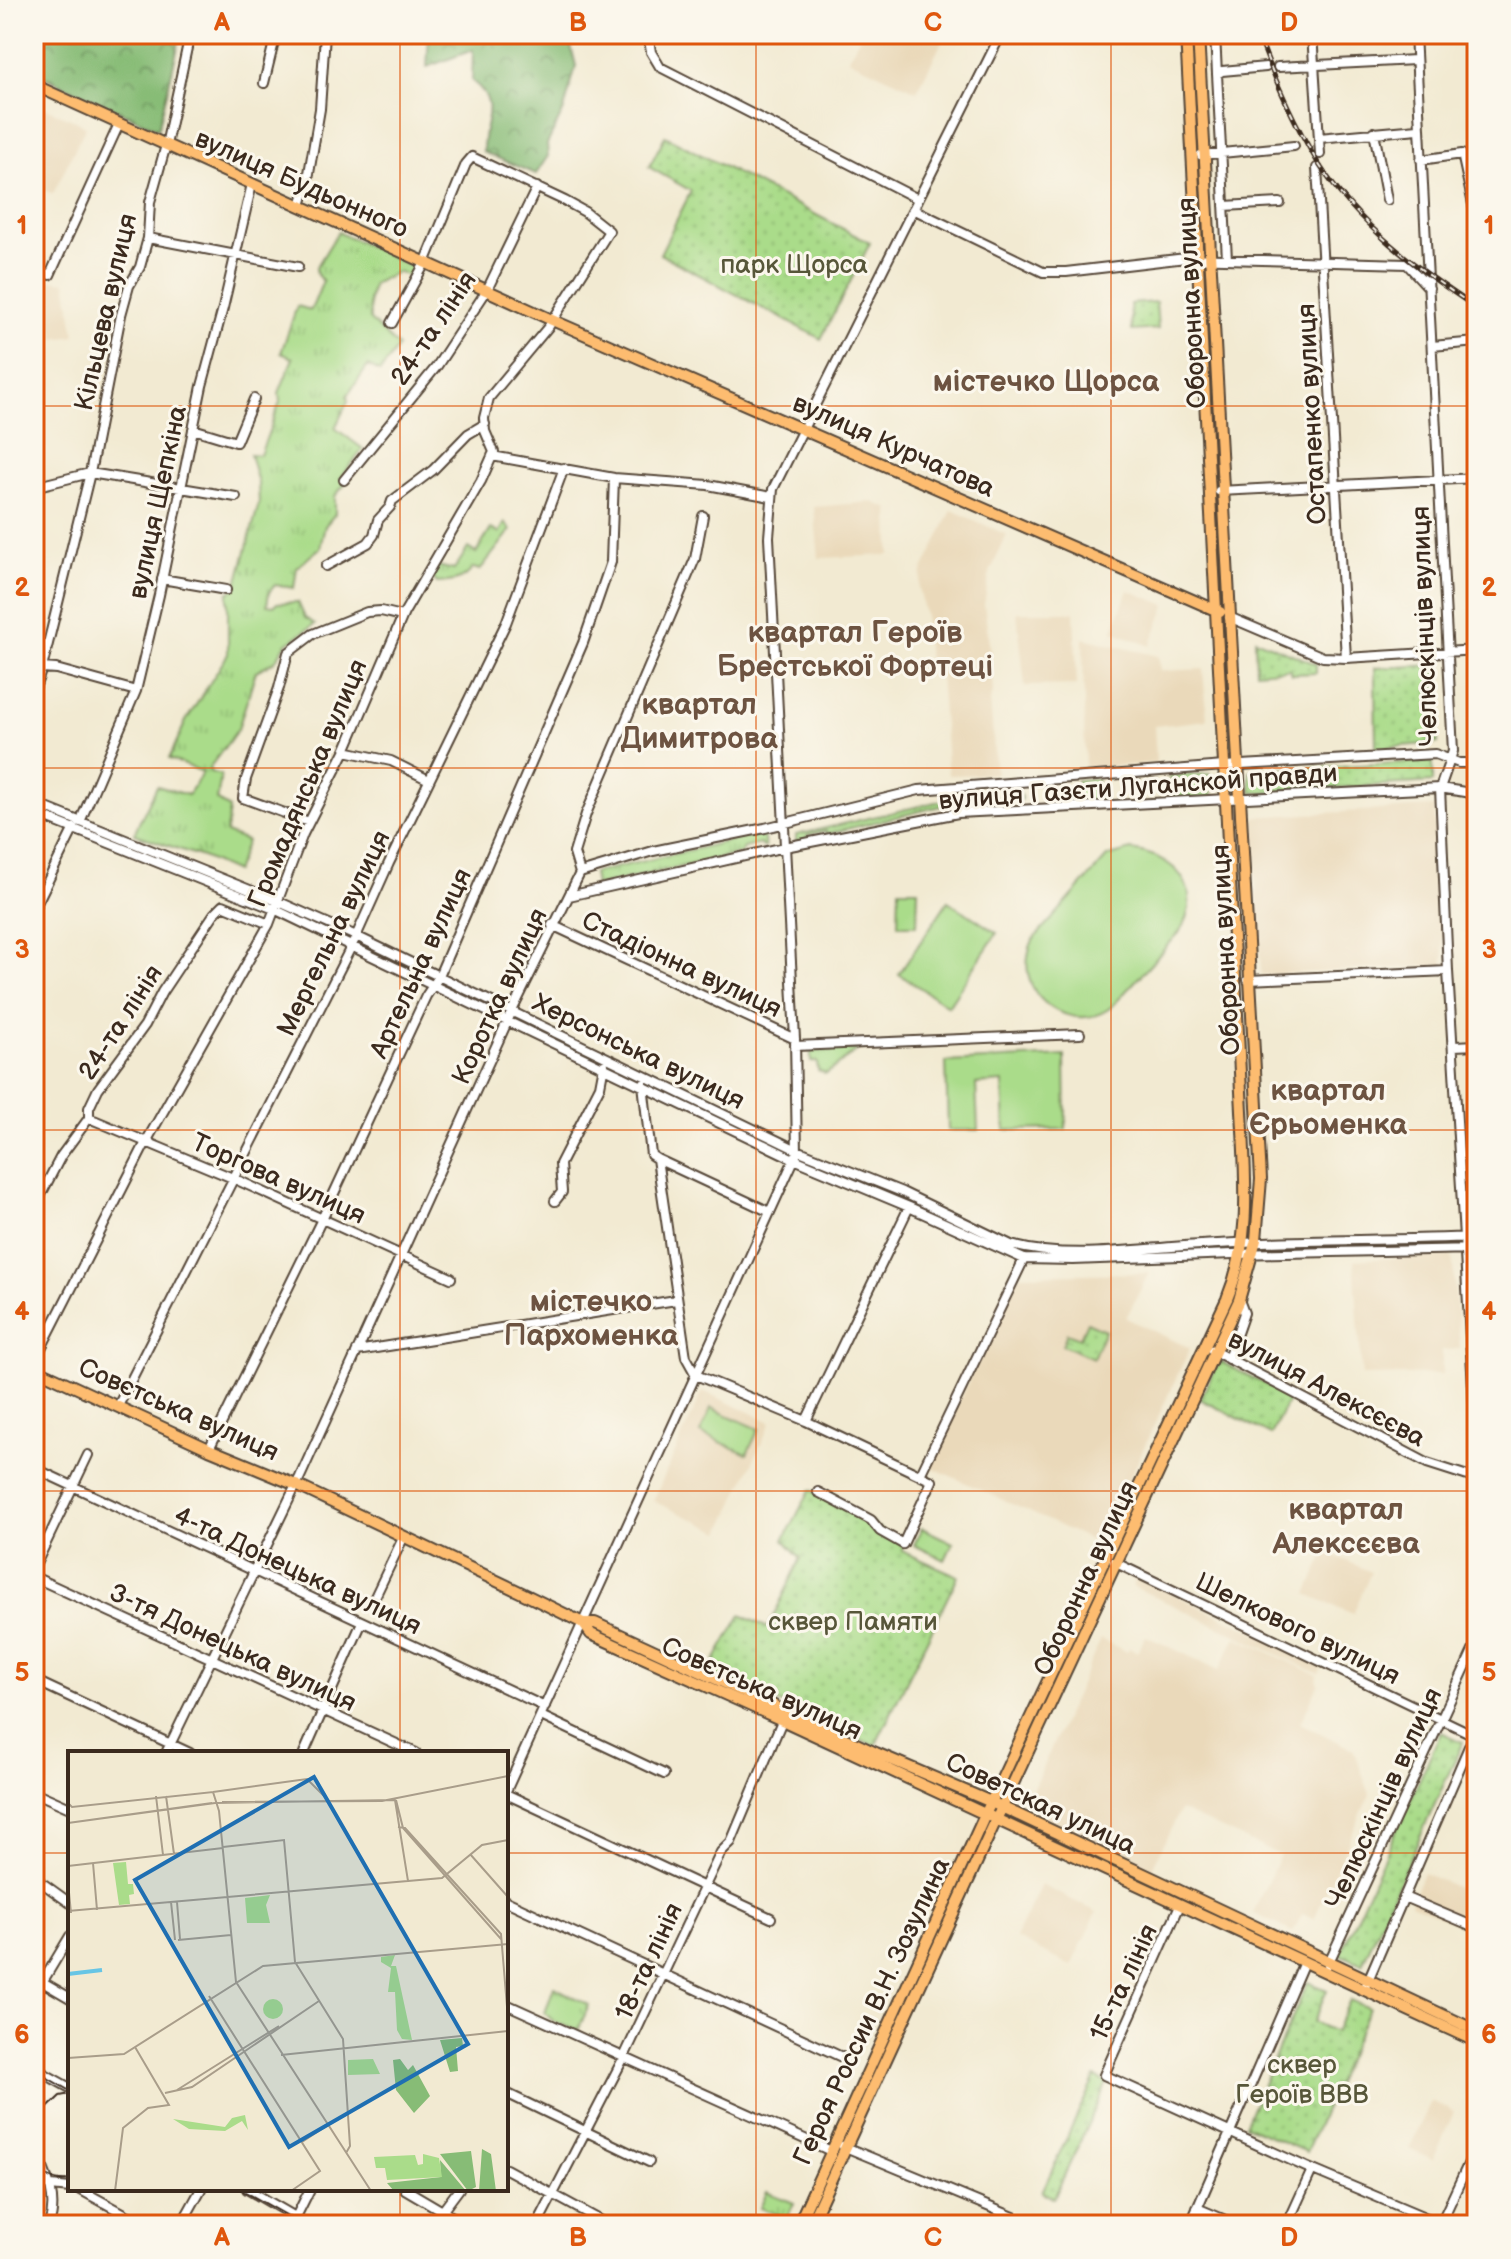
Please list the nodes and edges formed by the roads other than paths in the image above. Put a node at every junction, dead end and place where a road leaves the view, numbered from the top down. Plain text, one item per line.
1 (190, 34) edge
2 (276, 34) edge
3 (325, 34) edge
4 (648, 34) edge
5 (1001, 34) edge
6 (1186, 34) edge
7 (1198, 34) edge
8 (1215, 34) edge
9 (1312, 34) edge
10 (1415, 34) edge
11 (1415, 60) junction
12 (1313, 65) junction
13 (1266, 67) dead end
14 (1278, 67) dead end
15 (1217, 74) junction
16 (264, 83) dead end
17 (34, 85) edge
18 (119, 124) junction
19 (1418, 129) junction
20 (1374, 132) junction
21 (1319, 138) junction
22 (166, 145) junction
23 (1294, 146) dead end
24 (1221, 151) junction
25 (1320, 154) dead end
26 (1204, 155) junction
27 (1192, 157) junction
28 (1421, 160) junction
29 (1317, 168) dead end
30 (252, 184) junction
31 (537, 187) junction
32 (918, 199) junction
33 (1387, 200) dead end
34 (1280, 203) dead end
35 (301, 206) junction
36 (1224, 206) junction
37 (913, 209) junction
38 (1477, 223) edge
39 (148, 238) junction
40 (236, 253) junction
41 (1227, 259) junction
42 (1203, 260) junction
43 (1323, 260) junction
44 (425, 263) junction
45 (298, 267) dead end
46 (34, 269) edge
47 (1429, 288) junction
48 (487, 290) junction
49 (552, 320) junction
50 (392, 323) dead end
51 (1477, 342) edge
52 (1432, 346) junction
53 (254, 399) dead end
54 (485, 424) junction
55 (802, 428) junction
56 (193, 429) junction
57 (492, 456) junction
58 (564, 468) junction
59 (90, 473) junction
60 (614, 478) junction
61 (1477, 478) edge
62 (344, 480) dead end
63 (1438, 480) junction
64 (1335, 484) junction
65 (34, 487) edge
66 (180, 488) junction
67 (1216, 491) junction
68 (236, 497) dead end
69 (771, 497) junction
70 (703, 516) dead end
71 (326, 566) dead end
72 (162, 579) junction
73 (226, 590) dead end
74 (1217, 610) junction
75 (402, 616) junction
76 (1229, 617) junction
77 (1477, 650) edge
78 (1449, 652) junction
79 (1346, 658) junction
80 (42, 668) junction
81 (34, 691) edge
82 (136, 691) junction
83 (345, 751) junction
84 (1448, 759) junction
85 (1477, 763) edge
86 (1238, 765) junction
87 (1224, 766) junction
88 (429, 780) junction
89 (1440, 788) junction
90 (1477, 794) edge
91 (1239, 799) junction
92 (1225, 800) junction
93 (34, 803) edge
94 (34, 813) edge
95 (309, 822) junction
96 (783, 822) junction
97 (77, 825) junction
98 (785, 847) junction
99 (580, 873) junction
100 (569, 896) junction
101 (276, 905) junction
102 (34, 909) edge
103 (269, 924) junction
104 (552, 925) junction
105 (356, 936) junction
106 (351, 945) junction
107 (1448, 971) junction
108 (1248, 980) junction
109 (436, 981) junction
110 (510, 1015) junction
111 (1080, 1034) dead end
112 (795, 1043) junction
113 (1477, 1045) edge
114 (1454, 1046) junction
115 (604, 1065) junction
116 (643, 1084) junction
117 (89, 1118) junction
118 (146, 1142) junction
119 (796, 1154) junction
120 (657, 1159) junction
121 (235, 1179) junction
122 (555, 1201) dead end
123 (909, 1207) junction
124 (34, 1208) edge
125 (770, 1212) junction
126 (322, 1219) junction
127 (1463, 1237) junction
128 (1477, 1237) edge
129 (1248, 1249) junction
130 (1477, 1249) edge
131 (1464, 1250) junction
132 (400, 1255) junction
133 (1024, 1259) junction
134 (451, 1278) dead end
135 (676, 1300) junction
136 (1239, 1300) junction
137 (1210, 1349) junction
138 (357, 1351) junction
139 (1474, 1358) edge
140 (1228, 1359) junction
141 (34, 1365) edge
142 (696, 1375) junction
143 (118, 1406) junction
144 (806, 1421) junction
145 (209, 1449) junction
146 (1477, 1454) edge
147 (88, 1455) dead end
148 (34, 1468) edge
149 (920, 1475) junction
150 (1477, 1479) edge
151 (296, 1485) junction
152 (74, 1487) junction
153 (818, 1492) dead end
154 (404, 1536) junction
155 (1110, 1560) junction
156 (34, 1568) edge
157 (254, 1571) junction
158 (34, 1577) edge
159 (373, 1601) dead end
160 (362, 1622) junction
161 (583, 1623) junction
162 (1477, 1642) edge
163 (212, 1659) junction
164 (34, 1680) edge
165 (324, 1711) junction
166 (543, 1712) junction
167 (784, 1715) junction
168 (1441, 1719) junction
169 (1475, 1731) edge
170 (170, 1743) junction
171 (167, 1751) edge
172 (186, 1751) edge
173 (305, 1751) edge
174 (412, 1751) edge
175 (664, 1774) dead end
176 (508, 1789) edge
177 (34, 1792) edge
178 (508, 1794) edge
179 (996, 1806) junction
180 (68, 1807) edge
181 (990, 1817) junction
182 (34, 1877) edge
183 (705, 1887) junction
184 (1404, 1897) junction
185 (68, 1902) edge
186 (508, 1902) edge
187 (1180, 1905) junction
188 (771, 1918) dead end
189 (1477, 1928) edge
190 (68, 1939) edge
191 (1304, 1962) junction
192 (1327, 1966) junction
193 (664, 1975) junction
194 (38, 1980) edge
195 (1366, 1985) junction
196 (34, 1996) edge
197 (68, 1997) edge
198 (508, 2005) edge
199 (1477, 2031) edge
200 (1477, 2042) edge
201 (623, 2059) junction
202 (846, 2059) dead end
203 (34, 2068) edge
204 (68, 2087) edge
205 (508, 2094) edge
206 (586, 2132) junction
207 (1230, 2132) junction
208 (1477, 2145) edge
209 (34, 2147) edge
210 (833, 2147) junction
211 (846, 2147) junction
212 (649, 2162) dead end
213 (508, 2170) edge
214 (1312, 2170) junction
215 (51, 2186) junction
216 (68, 2188) edge
217 (83, 2191) edge
218 (200, 2191) edge
219 (250, 2191) edge
220 (309, 2191) edge
221 (408, 2191) edge
222 (457, 2191) edge
223 (553, 2195) junction
224 (1197, 2208) junction
225 (442, 2211) junction
226 (296, 2217) junction
227 (1440, 2224) edge
228 (49, 2225) edge
229 (145, 2225) edge
230 (181, 2225) edge
231 (309, 2225) edge
232 (432, 2225) edge
233 (466, 2225) edge
234 (537, 2225) edge
235 (609, 2225) edge
236 (798, 2225) edge
237 (810, 2225) edge
238 (1033, 2225) edge
239 (1190, 2225) edge
240 (1237, 2225) edge
241 (1287, 2225) edge

1 - 22 street, Кільцева вулиця
2 - 16 street
3 - 35 street
4 - 32 street
5 - 32 street
6 - 27 main road, Оборонна вулиця
7 - 26 main road, Оборонна вулиця
8 - 15 street
9 - 12 street
10 - 11 street, Челюскінців вулиця
11 - 12 street
11 - 19 street, Челюскінців вулиця
12 - 14 street
12 - 21 street
13 - 15 street
15 - 24 street
17 - 18 main road, вулиця Будьонного
18 - 22 main road, вулиця Будьонного
18 - 46 street
19 - 20 street
19 - 28 street, Челюскінців вулиця
20 - 21 street
20 - 33 street
21 - 25 street
22 - 30 main road, вулиця Будьонного
22 - 39 street, Кільцева вулиця
23 - 24 street
24 - 26 street
24 - 36 street
26 - 27 street
26 - 42 main road, Оборонна вулиця
27 - 42 main road, Оборонна вулиця
28 - 38 street
28 - 47 street, Челюскінців вулиця
29 - 43 street, Остапенко вулиця
30 - 35 main road, вулиця Будьонного
30 - 40 street, вулиця Щепкіна
31 - 44 street
31 - 48 street, 24-та лінія
31 - 49 street
32 - 37 street
34 - 36 street
35 - 44 main road, вулиця Будьонного
36 - 41 street
37 - 42 street
37 - 55 street
39 - 40 street
39 - 59 street, Кільцева вулиця
40 - 45 street
40 - 56 street, вулиця Щепкіна
41 - 42 street
41 - 43 street
42 - 67 main road, Оборонна вулиця
43 - 47 street
43 - 64 street, Остапенко вулиця
44 - 48 main road, вулиця Будьонного
44 - 50 street
47 - 52 street, Челюскінців вулиця
48 - 49 main road, вулиця Будьонного
48 - 62 street, 24-та лінія
49 - 54 street
49 - 55 main road, вулиця Курчатова
51 - 52 street
52 - 63 street, Челюскінців вулиця
53 - 56 street
54 - 57 street
54 - 71 street
55 - 69 street
55 - 74 main road, вулиця Курчатова
56 - 66 street, вулиця Щепкіна
57 - 58 street
57 - 75 street, Громадянська вулиця
58 - 60 street
58 - 88 street, Мергельна вулиця
59 - 65 street
59 - 66 street
59 - 80 street, Кільцева вулиця
60 - 69 street
60 - 109 street, Артельна вулиця
61 - 63 street
63 - 64 street
63 - 78 street, Челюскінців вулиця
64 - 67 street
64 - 79 street, Остапенко вулиця
66 - 68 street
66 - 72 street, вулиця Щепкіна
67 - 74 main road, Оборонна вулиця
67 - 76 main road, Оборонна вулиця
69 - 96 street
70 - 99 street, Коротка вулиця
72 - 73 street
72 - 82 street, вулиця Щепкіна
74 - 76 main road, вулиця Курчатова
74 - 87 main road, Оборонна вулиця
75 - 83 street, Громадянська вулиця
75 - 95 street
76 - 79 street
76 - 86 main road, Оборонна вулиця
77 - 78 street
78 - 79 street
78 - 84 street, Челюскінців вулиця
80 - 81 street, Кільцева вулиця
80 - 82 street
82 - 97 street, вулиця Щепкіна
83 - 88 street
83 - 95 street, Громадянська вулиця
84 - 85 street, вулиця Газєти Луганской правди
84 - 86 street, вулиця Газєти Луганской правди
84 - 89 street, Челюскінців вулиця
86 - 87 street, вулиця Газєти Луганской правди
86 - 91 main road, Оборонна вулиця
87 - 92 main road, Оборонна вулиця
87 - 96 street, вулиця Газєти Луганской правди
88 - 105 street, Мергельна вулиця
89 - 90 street, вулиця Газєти Луганской правди
89 - 91 street, вулиця Газєти Луганской правди
89 - 107 street, Челюскінців вулиця
91 - 92 street, вулиця Газєти Луганской правди
91 - 108 main road, Оборонна вулиця
92 - 98 street, вулиця Газєти Луганской правди
92 - 129 main road, Оборонна вулиця
93 - 97 street, Херсонська вулиця
94 - 97 street, Херсонська вулиця
95 - 101 street, Громадянська вулиця
96 - 98 street
96 - 99 street, вулиця Газєти Луганской правди
97 - 101 street, Херсонська вулиця
97 - 102 street, вулиця Щепкіна
98 - 100 street, вулиця Газєти Луганской правди
98 - 112 street
99 - 100 street, Коротка вулиця
100 - 104 street, Коротка вулиця
101 - 103 street, Громадянська вулиця
101 - 105 street, Херсонська вулиця
101 - 106 street, Херсонська вулиця
103 - 117 street, 24-та лінія
103 - 118 street, Громадянська вулиця
104 - 110 street, Коротка вулиця
104 - 112 street, Стадіонна вулиця
105 - 106 street, Мергельна вулиця
105 - 109 street, Херсонська вулиця
106 - 109 street, Херсонська вулиця
106 - 121 street, Мергельна вулиця
107 - 108 street
107 - 114 street, Челюскінців вулиця
108 - 129 main road, Оборонна вулиця
109 - 110 street, Херсонська вулиця
109 - 126 street, Артельна вулиця
110 - 115 street, Херсонська вулиця
110 - 119 street, Херсонська вулиця
110 - 132 street, Коротка вулиця
111 - 112 street
112 - 119 street
113 - 114 street
114 - 127 street, Челюскінців вулиця
115 - 116 street, Херсонська вулиця
115 - 122 street
116 - 119 street, Херсонська вулиця
116 - 120 street
117 - 118 street, Торгова вулиця
117 - 124 street, 24-та лінія
118 - 121 street, Торгова вулиця
118 - 141 street, Громадянська вулиця
119 - 123 street, Херсонська вулиця
119 - 125 street
119 - 129 street, Херсонська вулиця
120 - 125 street
120 - 135 street
121 - 126 street, Торгова вулиця
121 - 143 street, Мергельна вулиця
123 - 133 street, Херсонська вулиця
123 - 144 street
125 - 142 street
126 - 132 street, Торгова вулиця
126 - 145 street, Артельна вулиця
127 - 128 street
127 - 129 street
127 - 131 street, Челюскінців вулиця
129 - 131 street
129 - 133 street, Херсонська вулиця
129 - 136 main road, Оборонна вулиця
129 - 137 main road, Оборонна вулиця
130 - 131 street
131 - 139 street, Челюскінців вулиця
132 - 134 street, Торгова вулиця
132 - 138 street, Коротка вулиця
133 - 149 street
135 - 138 street
135 - 142 street
136 - 137 main road, Оборонна вулиця
136 - 140 street
137 - 140 street, вулиця Алексєєва
137 - 155 main road, Оборонна вулиця
138 - 151 street, Коротка вулиця
139 - 146 street, Челюскінців вулиця
140 - 150 street, вулиця Алексєєва
141 - 143 main road, Совєтська вулиця
142 - 144 street
142 - 161 street
143 - 145 main road, Совєтська вулиця
144 - 149 street
145 - 151 main road, Совєтська вулиця
147 - 152 street
148 - 152 street, 4-та Донецька вулиця
149 - 153 street
151 - 154 main road, Совєтська вулиця
151 - 157 street, Коротка вулиця
152 - 156 street
152 - 157 street, 4-та Донецька вулиця
154 - 159 street
154 - 161 main road, Совєтська вулиця
155 - 168 street, Шелкового вулиця
155 - 179 main road, Оборонна вулиця
157 - 160 street, 4-та Донецька вулиця
157 - 163 street, Коротка вулиця
158 - 163 street, 3-тя Донецька вулиця
160 - 165 street
160 - 166 street, 4-та Донецька вулиця
161 - 166 street
161 - 167 main road, Советская улица
162 - 168 street, Челюскінців вулиця
163 - 165 street, 3-тя Донецька вулиця
163 - 170 street, Коротка вулиця
164 - 170 street
165 - 173 street
165 - 174 street, 3-тя Донецька вулиця
166 - 175 street, 4-та Донецька вулиця
166 - 176 street
167 - 179 main road, Советская улица
167 - 181 main road, Совєтська вулиця
167 - 183 street, 18-та лінія
168 - 169 street, Шелкового вулиця
168 - 192 street, Челюскінців вулиця
169 - 184 street
170 - 171 street, Коротка вулиця
170 - 172 street
177 - 180 street
178 - 183 street
179 - 181 main road, Оборонна вулиця
179 - 192 main road, Советская улица
181 - 187 main road, Совєтська вулиця
181 - 210 main road, Героя России В.Н. Зозулина
181 - 211 main road, Героя России В.Н. Зозулина
182 - 185 street
183 - 188 street
183 - 193 street, 18-та лінія
184 - 189 street
184 - 195 street
186 - 193 street
187 - 191 main road, Совєтська вулиця
187 - 207 street, 15-та лінія
190 - 194 street
191 - 192 main road, Совєтська вулиця
191 - 207 street
192 - 195 main road, Советская улица
193 - 201 street, 18-та лінія
193 - 202 street
194 - 196 street
194 - 197 street
195 - 199 main road, Советская улица
195 - 200 main road
198 - 201 street
201 - 206 street, 18-та лінія
201 - 210 street
203 - 204 street
205 - 206 street
206 - 212 street
206 - 223 street, 18-та лінія
207 - 214 street
207 - 224 street
208 - 227 street
209 - 215 street
210 - 211 street
210 - 236 main road, Героя России В.Н. Зозулина
211 - 237 main road, Героя России В.Н. Зозулина
211 - 238 street
213 - 223 street
214 - 227 street
214 - 241 street
215 - 216 street
215 - 228 street
217 - 229 street
218 - 230 street
219 - 226 street
220 - 226 street
221 - 225 street
222 - 225 street
223 - 234 street, 18-та лінія
223 - 235 street
224 - 239 street
224 - 240 street
225 - 232 street
225 - 233 street
226 - 231 street

